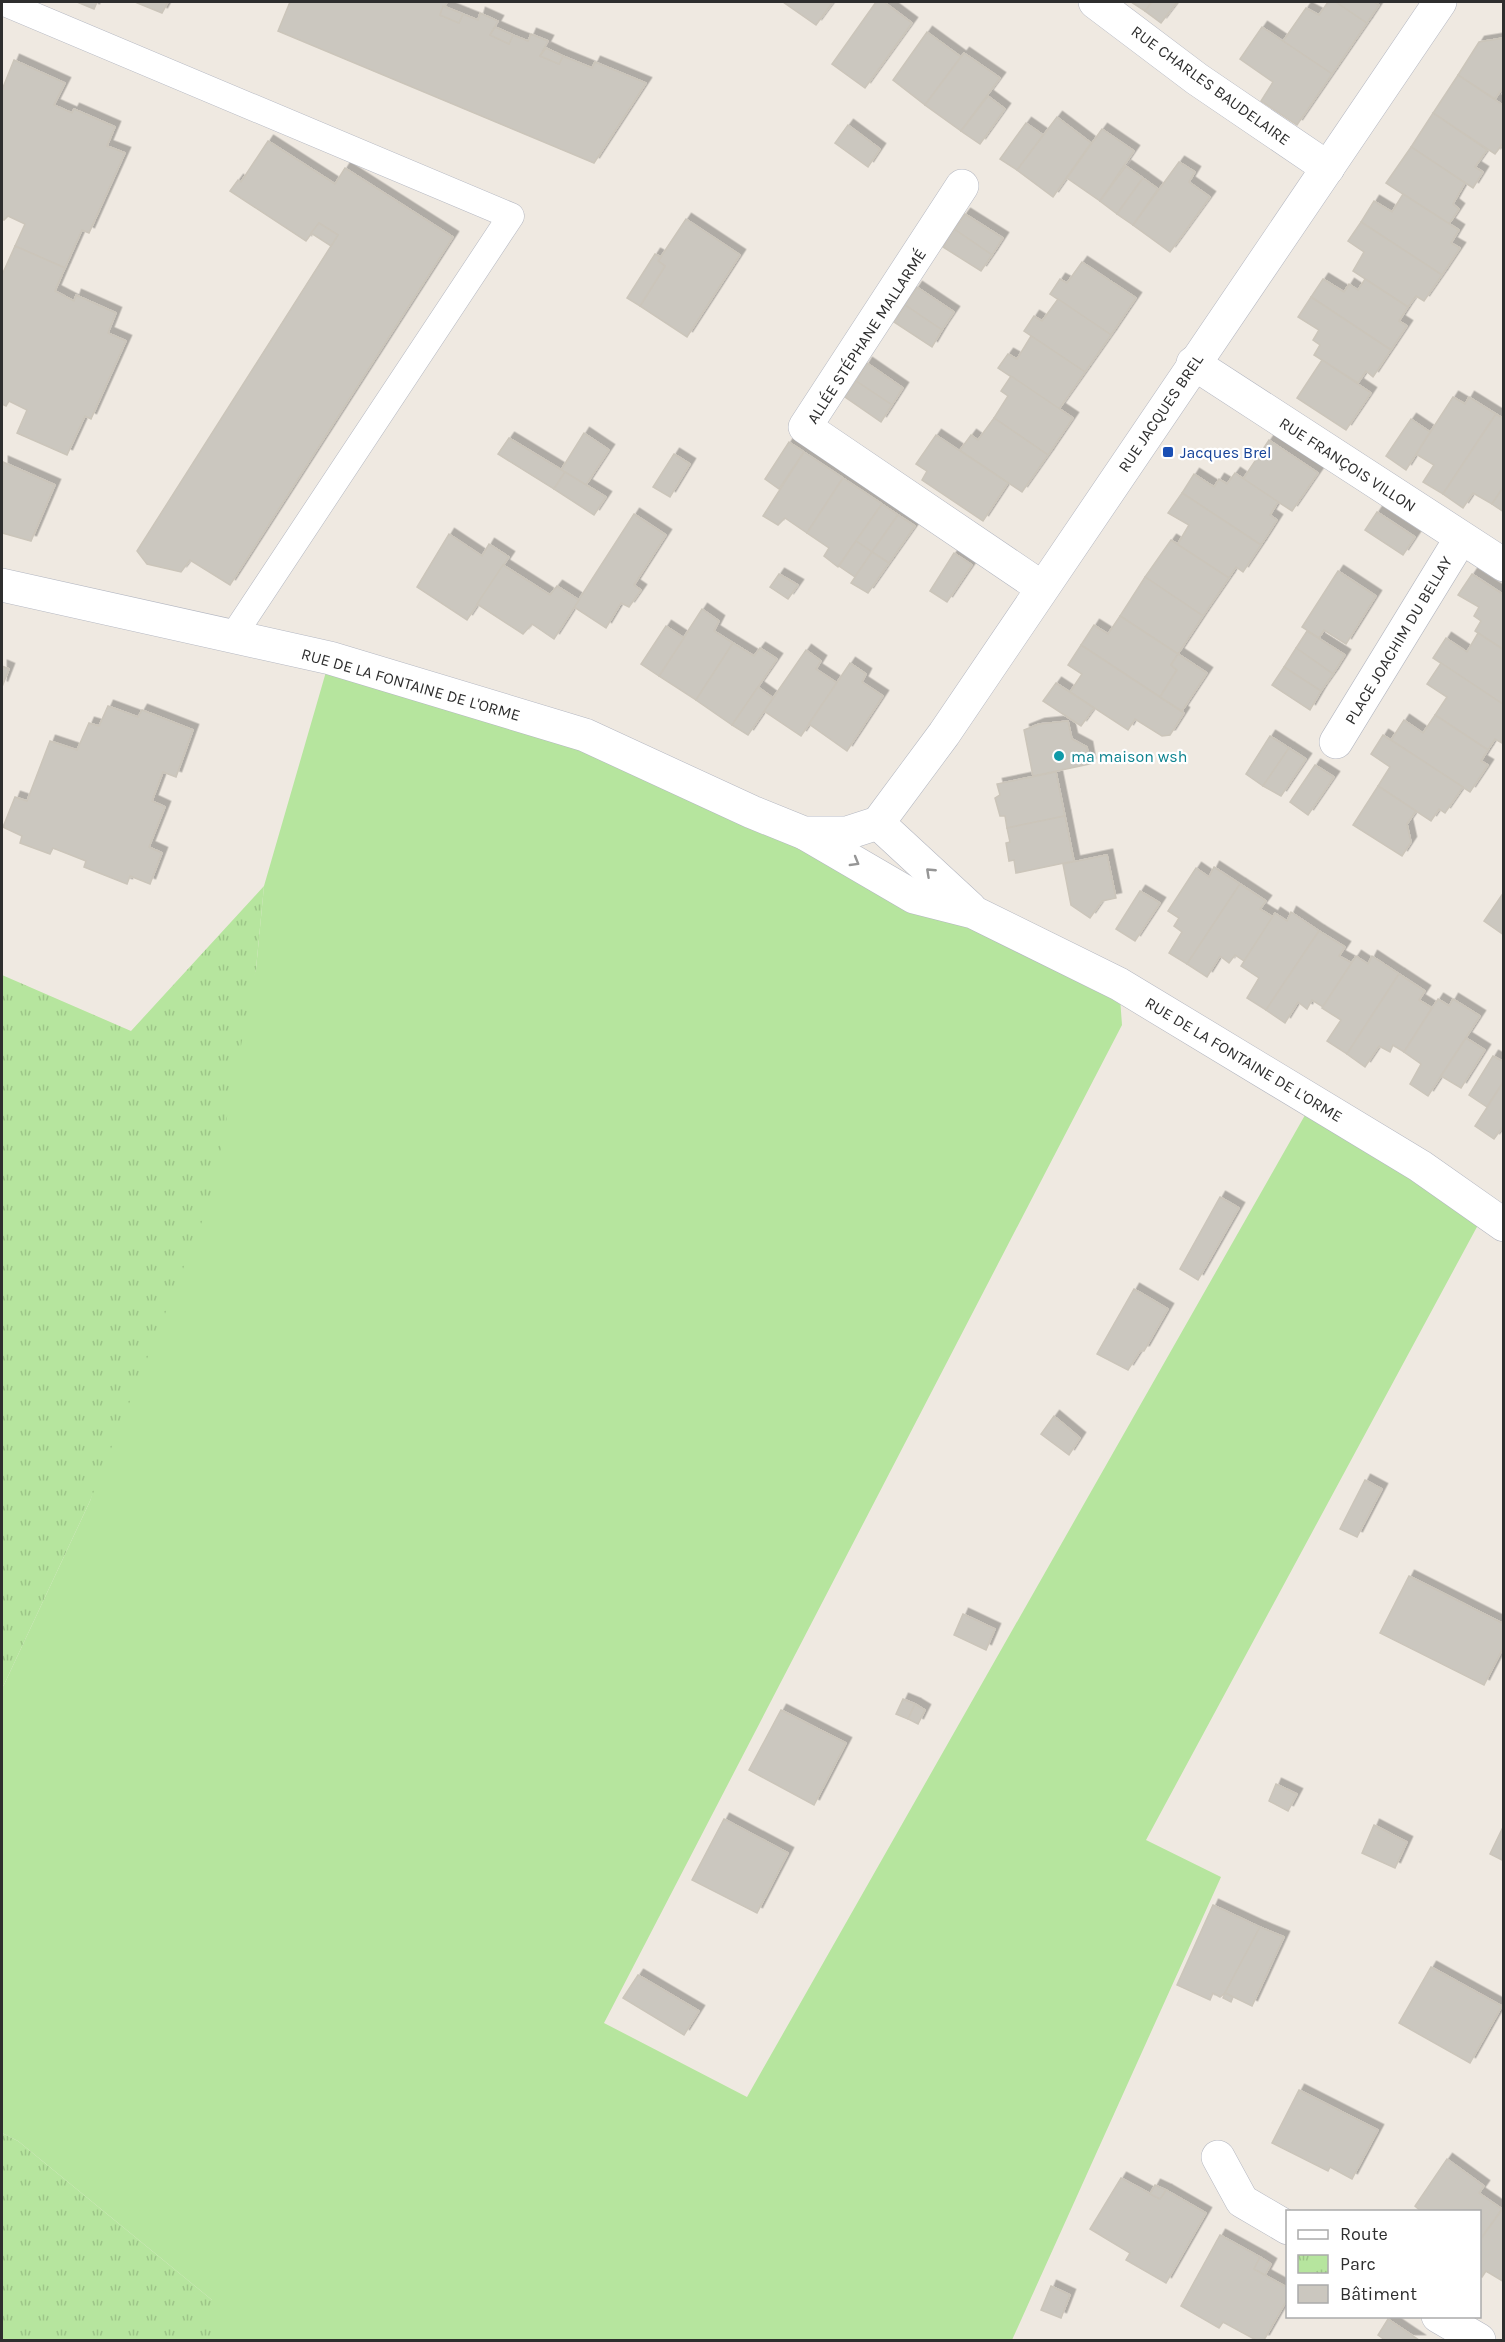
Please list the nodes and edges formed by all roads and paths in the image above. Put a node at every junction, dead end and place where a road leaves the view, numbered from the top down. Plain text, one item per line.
1 (2, 2) edge
2 (1095, 2) edge
3 (1440, 2) edge
4 (1328, 168) junction
5 (962, 186) dead end
6 (1193, 363) junction
7 (1461, 538) junction
8 (1503, 565) edge
9 (2, 585) edge
10 (1041, 587) junction
11 (233, 636) junction
12 (1336, 742) dead end
13 (878, 823) junction
14 (804, 833) junction
15 (973, 912) junction
16 (1503, 1225) edge
17 (1218, 2157) dead end
18 (1286, 2227) edge
19 (1441, 2318) edge
20 (1479, 2340) edge

1 - 11 lane
2 - 4 street, RUE CHARLES BAUDELAIRE
3 - 4 street, RUE JACQUES BREL
4 - 6 street, RUE JACQUES BREL
5 - 10 street, ALLÉE STÉPHANE MALLARMÉ
6 - 7 street, RUE FRANÇOIS VILLON
6 - 10 street, RUE JACQUES BREL
7 - 8 street, RUE FRANÇOIS VILLON
7 - 12 street, PLACE JOACHIM DU BELLAY
9 - 11 street, RUE DE LA FONTAINE DE L'ORME
10 - 13 street, RUE JACQUES BREL
11 - 14 street, RUE DE LA FONTAINE DE L'ORME
13 - 14 street, RUE DE LA FONTAINE DE L'ORME
15 -> 13 street, RUE DE LA FONTAINE DE L'ORME
14 -> 15 street, RUE DE LA FONTAINE DE L'ORME
15 - 16 street, RUE DE LA FONTAINE DE L'ORME
17 - 18 street
19 - 20 street

